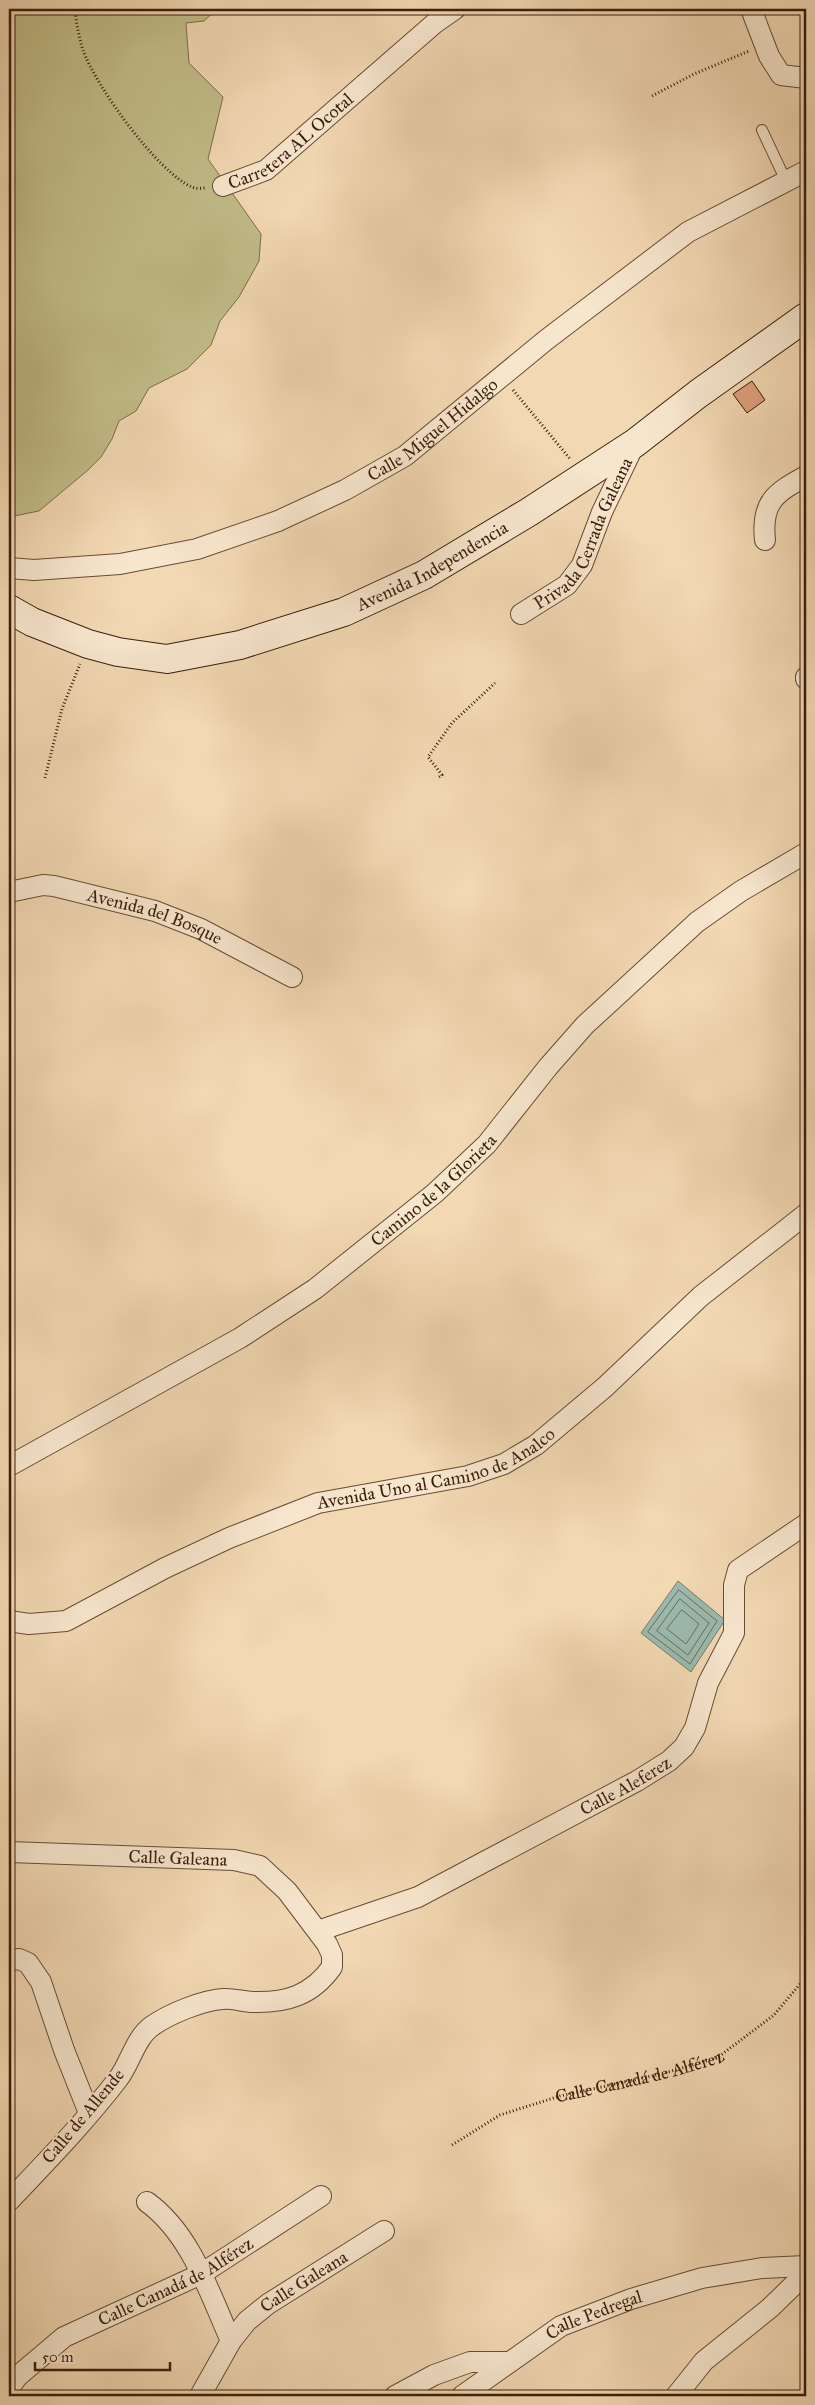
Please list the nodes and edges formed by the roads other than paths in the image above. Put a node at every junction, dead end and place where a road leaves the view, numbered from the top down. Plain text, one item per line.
1 (455, 9) edge
2 (751, 9) edge
3 (806, 78) edge
4 (762, 130) dead end
5 (806, 171) edge
6 (786, 181) junction
7 (223, 186) road end
8 (806, 317) edge
9 (635, 443) junction
10 (806, 476) edge
11 (765, 540) dead end
12 (9, 568) edge
13 (9, 609) edge
14 (521, 614) dead end
15 (806, 853) edge
16 (9, 892) edge
17 (292, 977) dead end
18 (806, 1214) edge
19 (9, 1466) edge
20 (806, 1524) edge
21 (9, 1622) edge
22 (9, 1852) edge
23 (318, 1931) junction
24 (9, 1960) edge
25 (89, 2113) junction
26 (321, 2196) dead end
27 (9, 2201) edge
28 (147, 2202) dead end
29 (384, 2231) dead end
30 (806, 2266) edge
31 (806, 2273) edge
32 (201, 2274) junction
33 (231, 2341) junction
34 (507, 2362) junction
35 (9, 2388) edge
36 (200, 2396) edge
37 (395, 2396) edge
38 (462, 2396) edge
39 (676, 2396) edge

1 - 7 street, Carretera AL Ocotal
2 - 3 street
4 - 6 lane
5 - 6 street, Calle Miguel Hidalgo
6 - 12 street, Calle Miguel Hidalgo
8 - 9 street, Avenida Independencia
9 - 13 street, Avenida Independencia
9 - 14 street, Privada Cerrada Galeana
10 - 11 street
15 - 19 street, Camino de la Glorieta
16 - 17 street, Avenida del Bosque
18 - 21 street, Avenida Uno al Camino de Analco
20 - 23 street, Calle Aleferez
22 - 23 street, Calle Galeana
23 - 25 street, Calle de Allende
24 - 25 street
25 - 27 street, Calle de Allende
26 - 32 street, Calle Canadá de Alférez
28 - 32 street
29 - 33 street, Calle Galeana
30 - 34 street, Calle Pedregal
31 - 39 street
32 - 33 street
32 - 35 street, Calle Canadá de Alférez
33 - 36 street, Calle Galeana
34 - 37 street
34 - 38 street, Calle Pedregal

